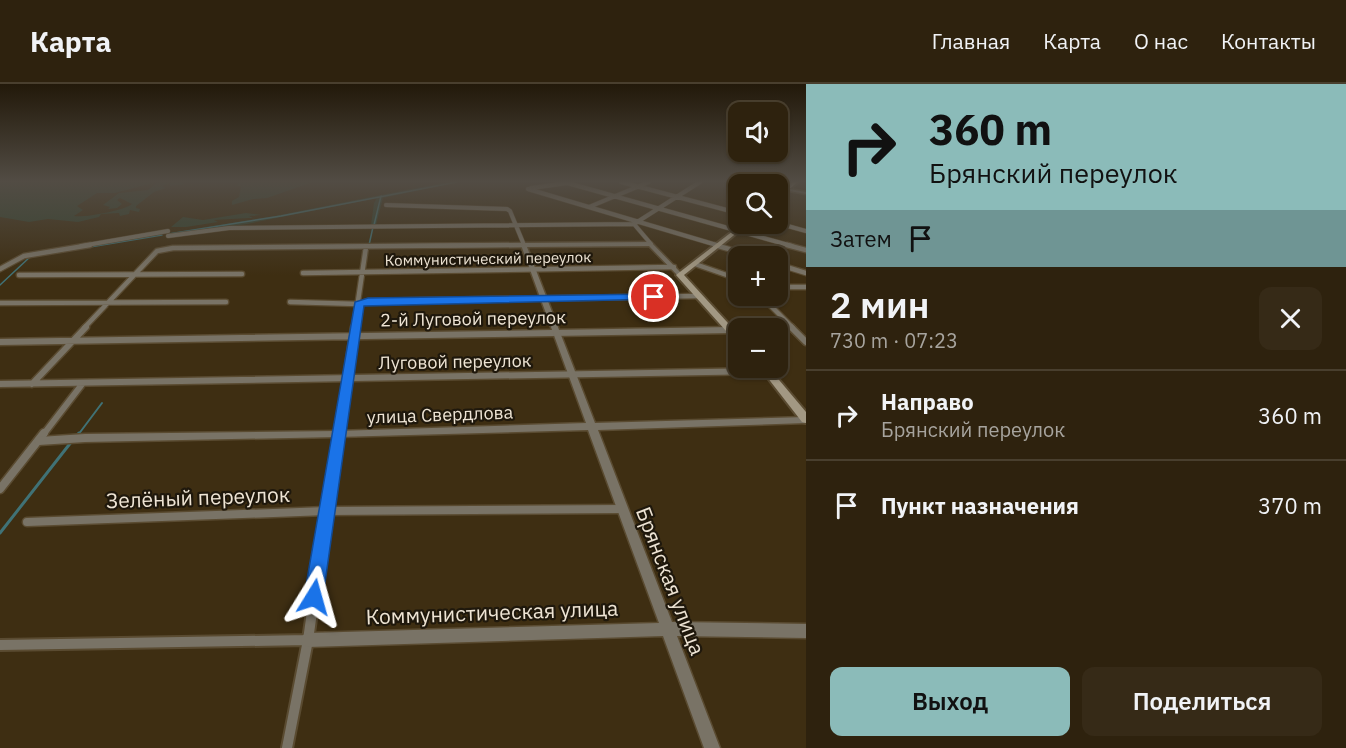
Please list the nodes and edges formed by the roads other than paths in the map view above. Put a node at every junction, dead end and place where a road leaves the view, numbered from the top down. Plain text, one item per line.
1 (511, 213) edge
2 (607, 213) edge
3 (653, 213) edge
4 (673, 213) edge
5 (637, 223) junction
6 (515, 225) junction
7 (788, 226) edge
8 (728, 228) edge
9 (806, 231) edge
10 (733, 234) edge
11 (748, 234) edge
12 (651, 243) junction
13 (524, 245) junction
14 (718, 246) junction
15 (366, 247) junction
16 (728, 249) edge
17 (806, 250) edge
18 (695, 264) junction
19 (674, 267) junction
20 (788, 267) edge
21 (0, 268) edge
22 (534, 270) junction
23 (303, 273) dead end
24 (363, 273) junction
25 (806, 273) edge
26 (134, 274) junction
27 (242, 274) dead end
28 (19, 275) dead end
29 (680, 275) junction
30 (728, 276) edge
31 (788, 287) edge
32 (806, 287) edge
33 (698, 296) junction
34 (544, 298) junction
35 (226, 302) dead end
36 (290, 302) dead end
37 (0, 303) edge
38 (108, 304) junction
39 (359, 304) junction
40 (771, 306) edge
41 (728, 327) edge
42 (728, 330) edge
43 (556, 332) junction
44 (354, 337) junction
45 (74, 341) junction
46 (0, 342) edge
47 (806, 342) edge
48 (728, 370) edge
49 (572, 374) junction
50 (773, 378) edge
51 (346, 380) junction
52 (83, 383) junction
53 (0, 384) edge
54 (32, 384) junction
55 (806, 420) edge
56 (592, 427) junction
57 (337, 434) junction
58 (39, 441) junction
59 (0, 489) edge
60 (622, 509) junction
61 (326, 512) junction
62 (27, 522) dead end
63 (668, 629) junction
64 (806, 631) edge
65 (308, 640) junction
66 (0, 645) edge
67 (287, 748) edge
68 (712, 748) edge

1 - 6 street
2 - 5 street
3 - 5 street
4 - 8 street
5 - 6 street
5 - 12 street
5 - 14 street
6 - 13 street
6 - 21 street
7 - 9 street
10 - 14 main road
11 - 17 street
12 - 13 street
12 - 19 street
13 - 15 street
13 - 22 street, Брянская улица
14 - 16 street
14 - 18 main road
15 - 24 street
15 - 26 street
18 - 29 main road
18 - 30 street
19 - 22 street, Коммунистический переулок
19 - 29 street
20 - 25 street
22 - 24 street, Коммунистический переулок
22 - 34 street, Брянская улица
23 - 24 street, Коммунистический переулок
24 - 39 street
26 - 27 street
26 - 28 street
26 - 38 street
29 - 33 main road
31 - 32 street
33 - 34 street
33 - 41 main road
34 - 39 street
34 - 43 street, Брянская улица
35 - 38 street
36 - 39 street
37 - 38 street
38 - 45 street
39 - 44 street
40 - 47 street
42 - 43 street, 2-й Луговой переулок
43 - 44 street, 2-й Луговой переулок
43 - 49 street, Брянская улица
44 - 45 street, 2-й Луговой переулок
44 - 51 street
45 - 46 street, 2-й Луговой переулок
45 - 54 street
48 - 49 street, Луговой переулок
49 - 51 street, Луговой переулок
49 - 56 street, Брянская улица
50 - 55 main road
51 - 52 street, Луговой переулок
51 - 57 street
52 - 54 street, Луговой переулок
52 - 58 street
53 - 54 street, Луговой переулок
55 - 56 street, улица Свердлова
56 - 57 street, улица Свердлова
56 - 60 street, Брянская улица
57 - 58 street, улица Свердлова
57 - 61 street
58 - 59 street
60 - 61 street, Зелёный переулок
60 - 63 street, Брянская улица
61 - 62 street, Зелёный переулок
61 - 65 street
63 - 64 street, Коммунистическая улица
63 - 65 street, Коммунистическая улица
63 - 68 street, Брянская улица
65 - 66 street, Коммунистическая улица
65 - 67 street

